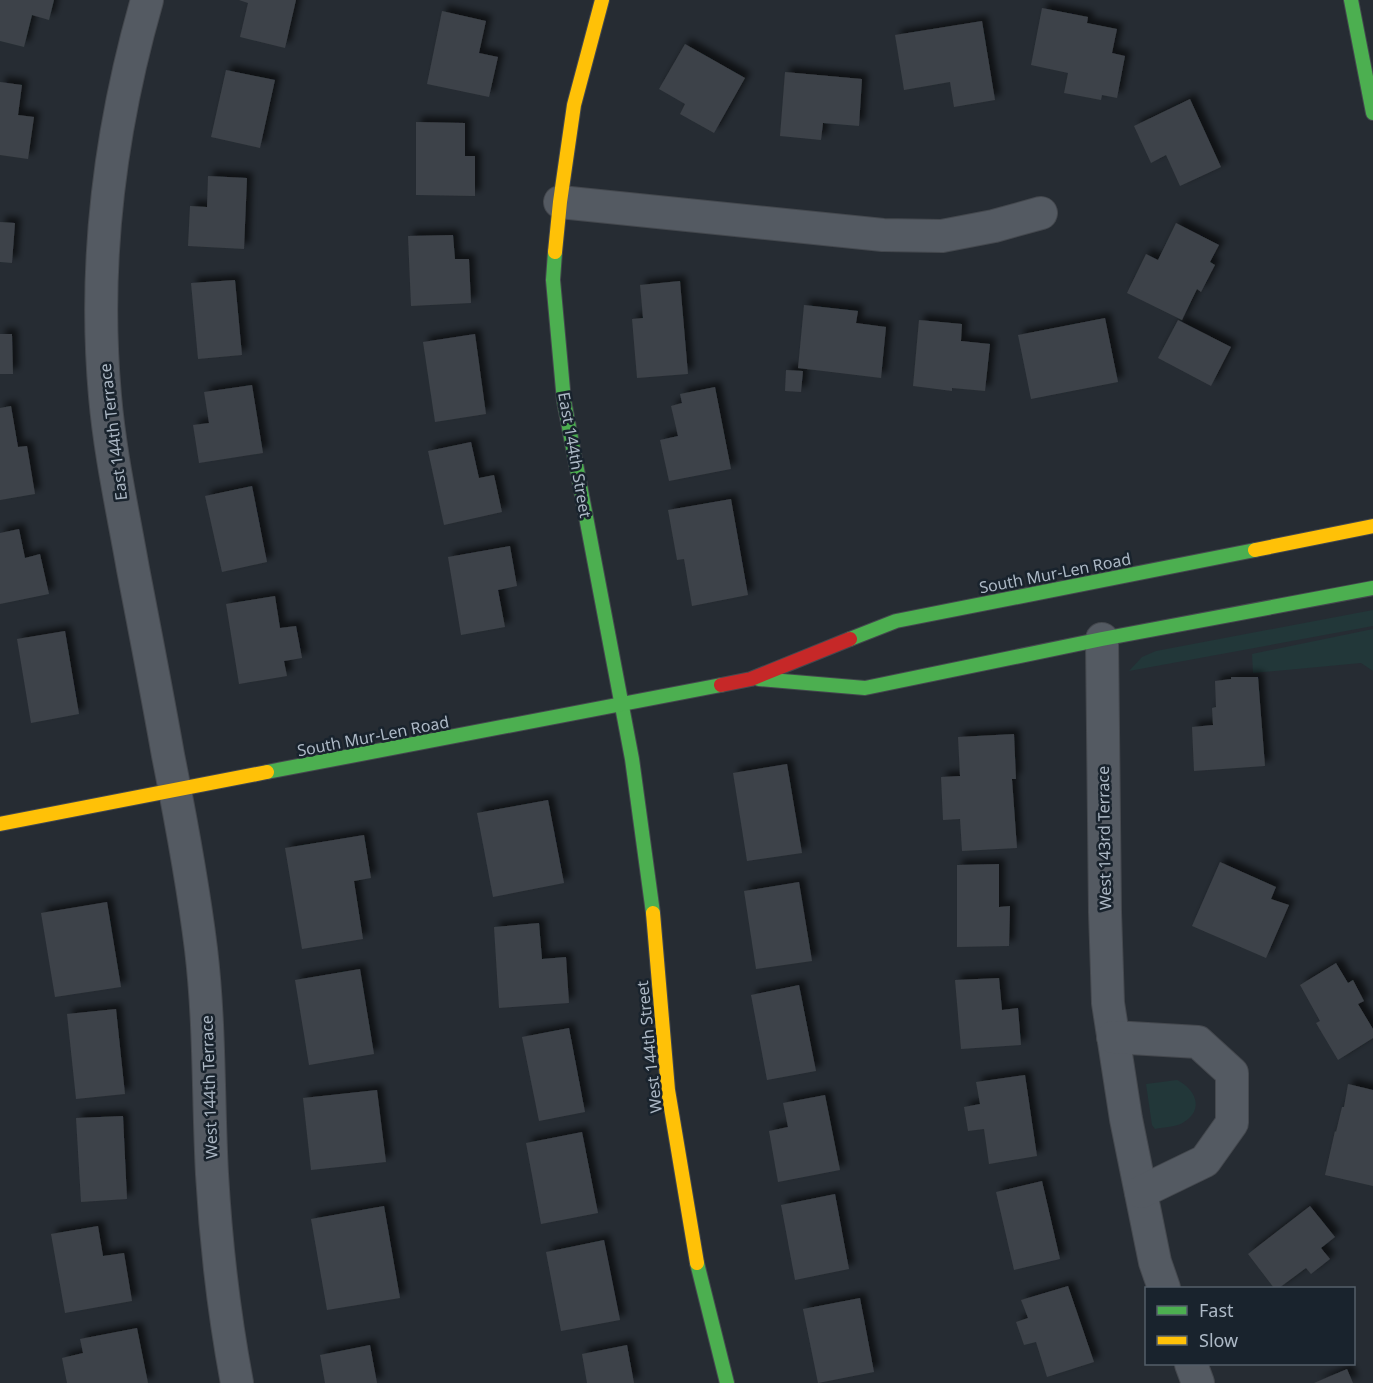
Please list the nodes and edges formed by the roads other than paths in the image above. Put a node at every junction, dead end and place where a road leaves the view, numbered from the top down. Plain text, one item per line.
1 (147, 0) edge
2 (602, 0) edge
3 (1351, 0) edge
4 (1373, 113) edge
5 (560, 202) junction
6 (1041, 213) dead end
7 (1373, 526) edge
8 (1373, 588) edge
9 (1102, 639) junction
10 (751, 679) junction
11 (621, 704) junction
12 (175, 791) junction
13 (0, 824) edge
14 (1113, 1037) junction
15 (1141, 1192) junction
16 (1164, 1287) edge
17 (1191, 1365) edge
18 (237, 1383) edge
19 (727, 1383) edge
20 (1198, 1383) edge

1 - 12 street, East 144th Terrace
2 - 5 main road, East 144th Street
3 - 4 main road
5 - 6 street
5 - 11 main road, East 144th Street
7 - 10 main road, South Mur-Len Road
8 - 9 main road, South Mur-Len Road
9 - 10 main road, South Mur-Len Road
9 - 14 street, West 143rd Terrace
10 - 11 main road, South Mur-Len Road
11 - 12 main road, South Mur-Len Road
11 - 19 main road, West 144th Street
12 - 13 main road, South Mur-Len Road
12 - 18 street, West 144th Terrace
14 - 15 street, West 143rd Terrace
14 - 15 street
15 - 16 street, West 143rd Terrace
17 - 20 street

